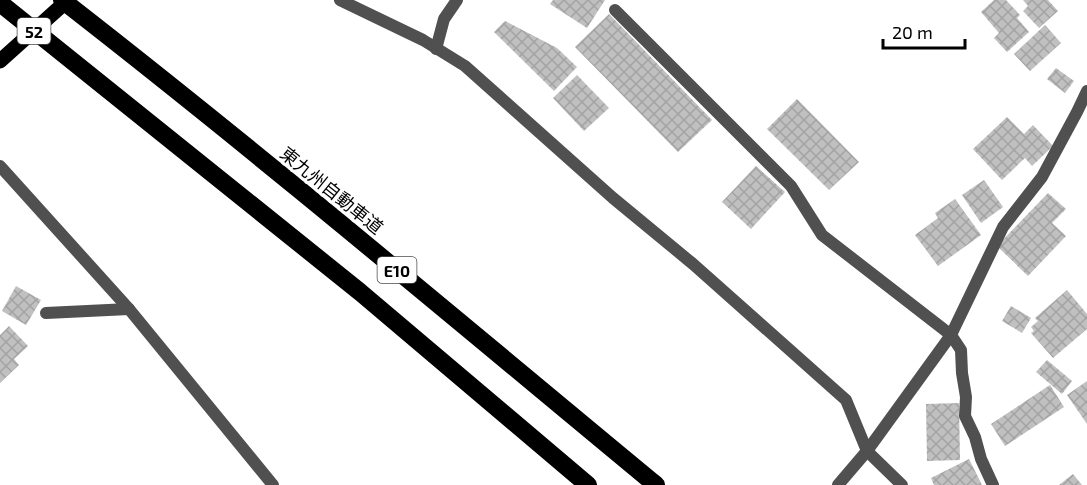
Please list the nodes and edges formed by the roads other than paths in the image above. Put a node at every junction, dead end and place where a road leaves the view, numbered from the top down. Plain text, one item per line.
1 (12, 0) edge
2 (62, 0) edge
3 (68, 0) edge
4 (340, 0) edge
5 (457, 0) edge
6 (0, 3) edge
7 (615, 10) dead end
8 (0, 11) edge
9 (436, 49) junction
10 (0, 61) edge
11 (1087, 91) edge
12 (0, 166) edge
13 (129, 309) junction
14 (46, 313) dead end
15 (951, 334) junction
16 (867, 451) junction
17 (273, 485) edge
18 (588, 485) edge
19 (656, 485) edge
20 (838, 485) edge
21 (902, 485) edge
22 (993, 485) edge

1 - 8 main road, 52
2 - 19 highway, 東九州自動車道 / E10
3 - 10 main road, 52
4 - 9 street
5 - 9 street
6 - 18 highway, E10
7 - 15 street
9 - 16 street
11 - 15 street
12 - 13 street
13 - 14 street
13 - 17 street
15 - 16 street
15 - 22 street
16 - 20 street
16 - 21 street

